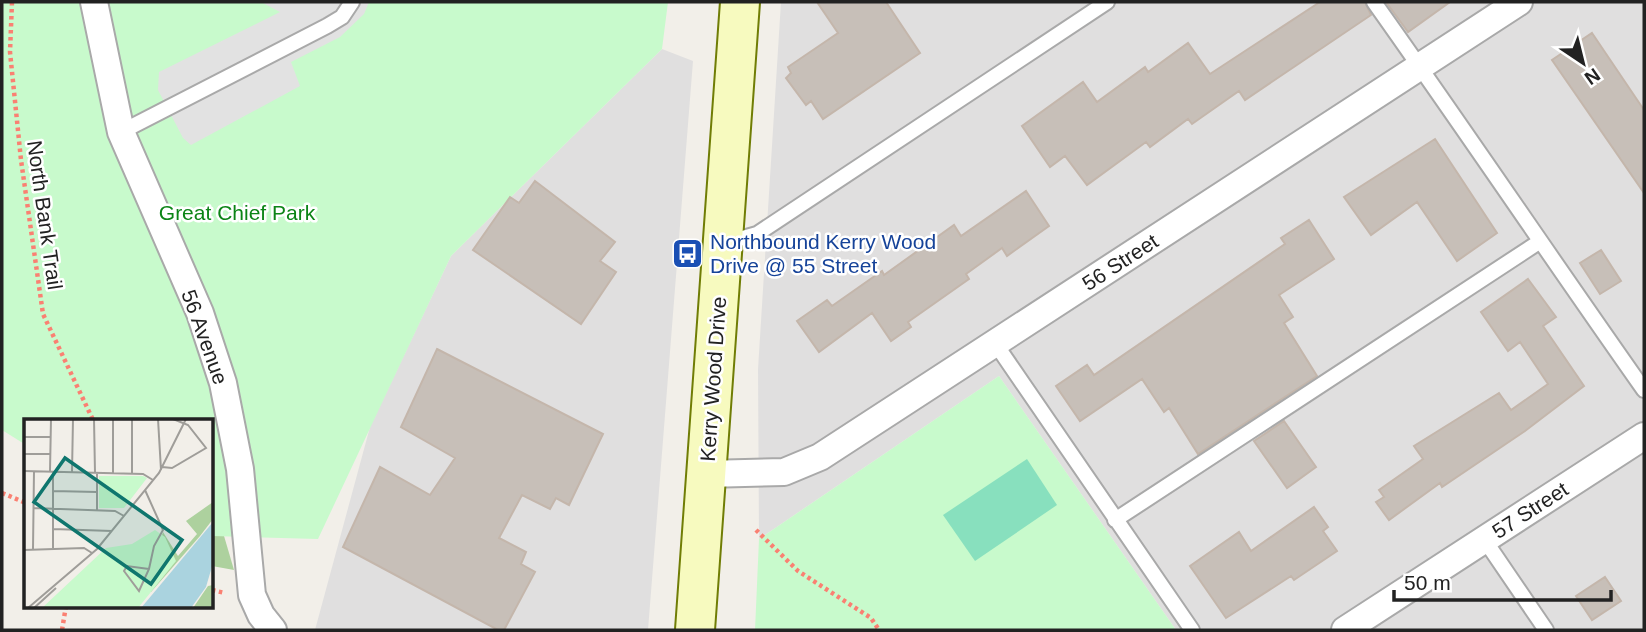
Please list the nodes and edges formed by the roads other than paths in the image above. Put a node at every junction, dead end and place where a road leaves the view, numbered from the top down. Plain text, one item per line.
1 (94, 2) edge
2 (352, 2) edge
3 (740, 2) edge
4 (1107, 2) edge
5 (1374, 2) edge
6 (1519, 2) edge
7 (1419, 66) junction
8 (121, 132) junction
9 (1539, 242) junction
10 (723, 244) junction
11 (995, 343) junction
12 (1644, 390) edge
13 (1644, 436) edge
14 (706, 474) junction
15 (1115, 520) junction
16 (1484, 539) junction
17 (273, 630) edge
18 (695, 630) edge
19 (1192, 630) edge
20 (1345, 630) edge
21 (1546, 630) edge

1 - 8 street, 56 Avenue
2 - 8 lane
3 - 10 street, Kerry Wood Drive
4 - 10 lane
5 - 7 lane
6 - 7 street, 56 Street
7 - 9 lane
7 - 11 street, 56 Street
8 - 17 street, 56 Avenue
9 - 12 lane
9 - 15 lane
10 - 14 street, Kerry Wood Drive
11 - 14 street, 56 Street
11 - 15 lane
13 - 16 street, 57 Street
14 - 18 street, Kerry Wood Drive
15 - 19 lane
16 - 20 street, 57 Street
16 - 21 lane

